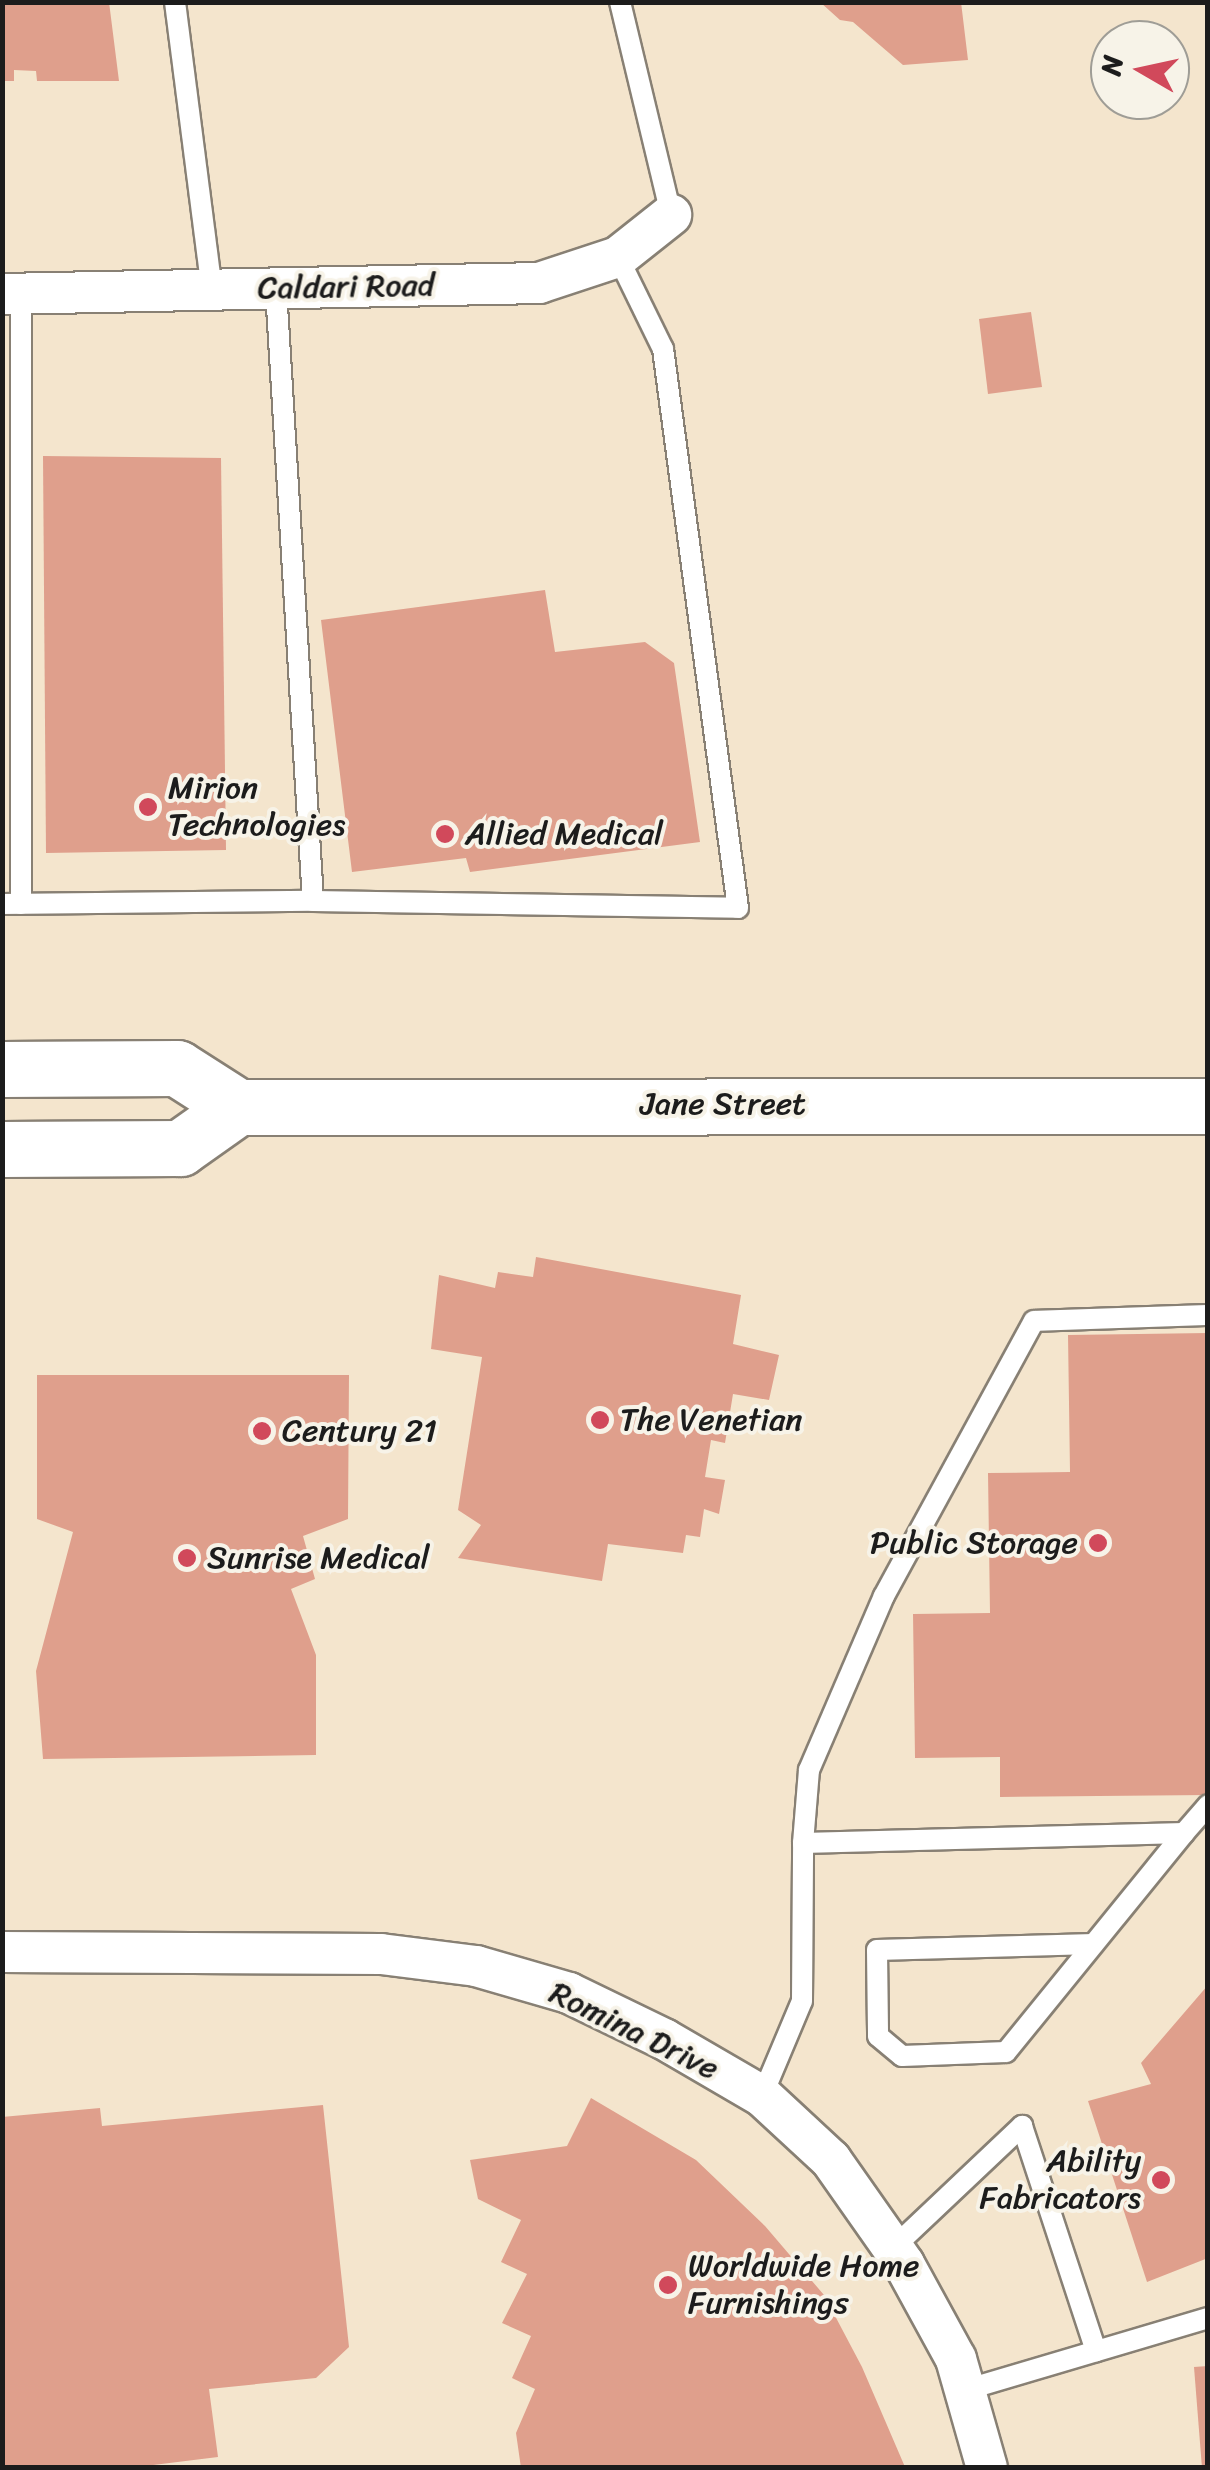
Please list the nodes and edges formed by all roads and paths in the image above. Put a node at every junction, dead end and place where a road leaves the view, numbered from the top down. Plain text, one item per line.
1 (176, 2) edge
2 (620, 2) edge
3 (671, 215) joint
4 (618, 257) junction
5 (276, 289) junction
6 (212, 290) junction
7 (12, 294) edge
8 (314, 901) junction
9 (12, 904) edge
10 (2, 1070) edge
11 (1208, 1106) edge
12 (238, 1107) junction
13 (2, 1148) edge
14 (1208, 1315) edge
15 (1208, 1805) edge
16 (1184, 1834) junction
17 (803, 1843) junction
18 (1093, 1944) junction
19 (2, 1952) edge
20 (762, 2096) junction
21 (893, 2248) junction
22 (1208, 2318) edge
23 (1096, 2351) junction
24 (965, 2390) junction
25 (987, 2468) edge

1 - 6 lane
2 - 3 lane
3 - 4 street, Caldari Road
4 - 5 street, Caldari Road
4 - 8 lane
5 - 6 street, Caldari Road
5 - 8 lane
6 - 7 street, Caldari Road
7 - 9 lane
8 - 9 lane
10 - 12 main road
11 - 12 main road, Jane Street
12 - 13 main road
14 - 17 lane
15 - 16 lane
16 - 17 lane
16 - 18 lane
17 - 20 lane
18 - 18 lane
19 - 20 street, Romina Drive
20 - 21 street, Romina Drive
21 - 23 lane
21 - 24 street, Romina Drive
22 - 23 lane
23 - 24 lane
24 - 25 street, Romina Drive

